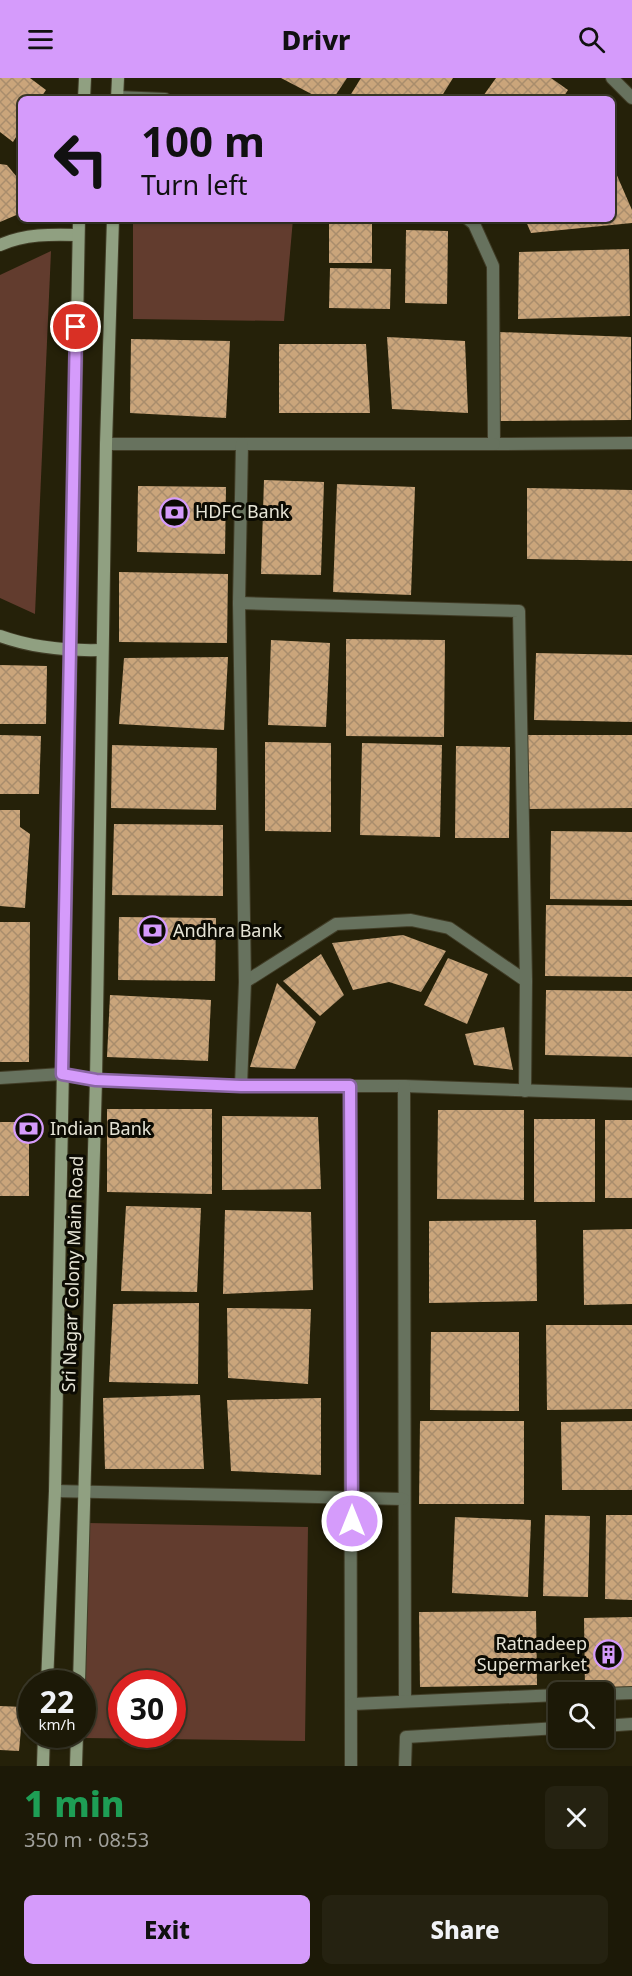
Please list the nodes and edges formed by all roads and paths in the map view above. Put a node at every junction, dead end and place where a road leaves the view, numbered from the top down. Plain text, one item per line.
1 (85, 78) edge
2 (118, 78) edge
3 (612, 78) edge
4 (84, 96) edge
5 (117, 96) edge
6 (632, 98) edge
7 (79, 222) edge
8 (113, 222) edge
9 (472, 222) edge
10 (78, 235) junction
11 (0, 245) edge
12 (632, 443) edge
13 (106, 444) junction
14 (242, 444) junction
15 (494, 444) junction
16 (239, 603) junction
17 (0, 636) edge
18 (102, 650) junction
19 (70, 651) junction
20 (526, 981) junction
21 (245, 982) junction
22 (62, 1074) junction
23 (0, 1078) edge
24 (96, 1080) junction
25 (241, 1086) junction
26 (350, 1086) junction
27 (404, 1086) junction
28 (525, 1091) junction
29 (632, 1094) edge
30 (55, 1491) junction
31 (85, 1492) junction
32 (352, 1499) junction
33 (404, 1499) junction
34 (47, 1670) edge
35 (79, 1670) edge
36 (632, 1693) edge
37 (614, 1694) edge
38 (548, 1695) edge
39 (405, 1701) junction
40 (352, 1704) junction
41 (632, 1724) edge
42 (614, 1725) edge
43 (548, 1729) edge
44 (44, 1748) edge
45 (77, 1748) edge
46 (43, 1766) edge
47 (76, 1766) edge
48 (351, 1766) edge
49 (405, 1766) edge

1 - 4 main road
2 - 5 main road
3 - 6 street
7 - 10 main road, Sri Nagar Colony Main Road
8 - 13 main road, Sri Nagar Colony Main Road
9 - 15 street
10 - 11 main road
10 - 19 main road, Sri Nagar Colony Main Road
12 - 15 street
13 - 14 street
13 - 18 main road, Sri Nagar Colony Main Road
14 - 15 street
14 - 16 street
16 - 20 street
16 - 21 street
17 - 19 main road
18 - 19 main road
18 - 24 main road, Sri Nagar Colony Main Road
19 - 22 main road, Sri Nagar Colony Main Road
20 - 21 street
20 - 28 street
21 - 25 street
22 - 23 street
22 - 24 street
22 - 30 main road, Sri Nagar Colony Main Road
24 - 25 street
24 - 31 main road, Sri Nagar Colony Main Road
25 - 26 street
26 - 27 street
26 - 32 street
27 - 28 street
27 - 33 street
28 - 29 street
30 - 31 street
30 - 34 main road, Sri Nagar Colony Main Road
31 - 32 street
31 - 35 main road, Sri Nagar Colony Main Road
32 - 33 street
32 - 40 street
33 - 39 street
36 - 37 street
38 - 39 street
39 - 40 street
40 - 48 street
41 - 42 street
43 - 49 street
44 - 46 main road
45 - 47 main road

